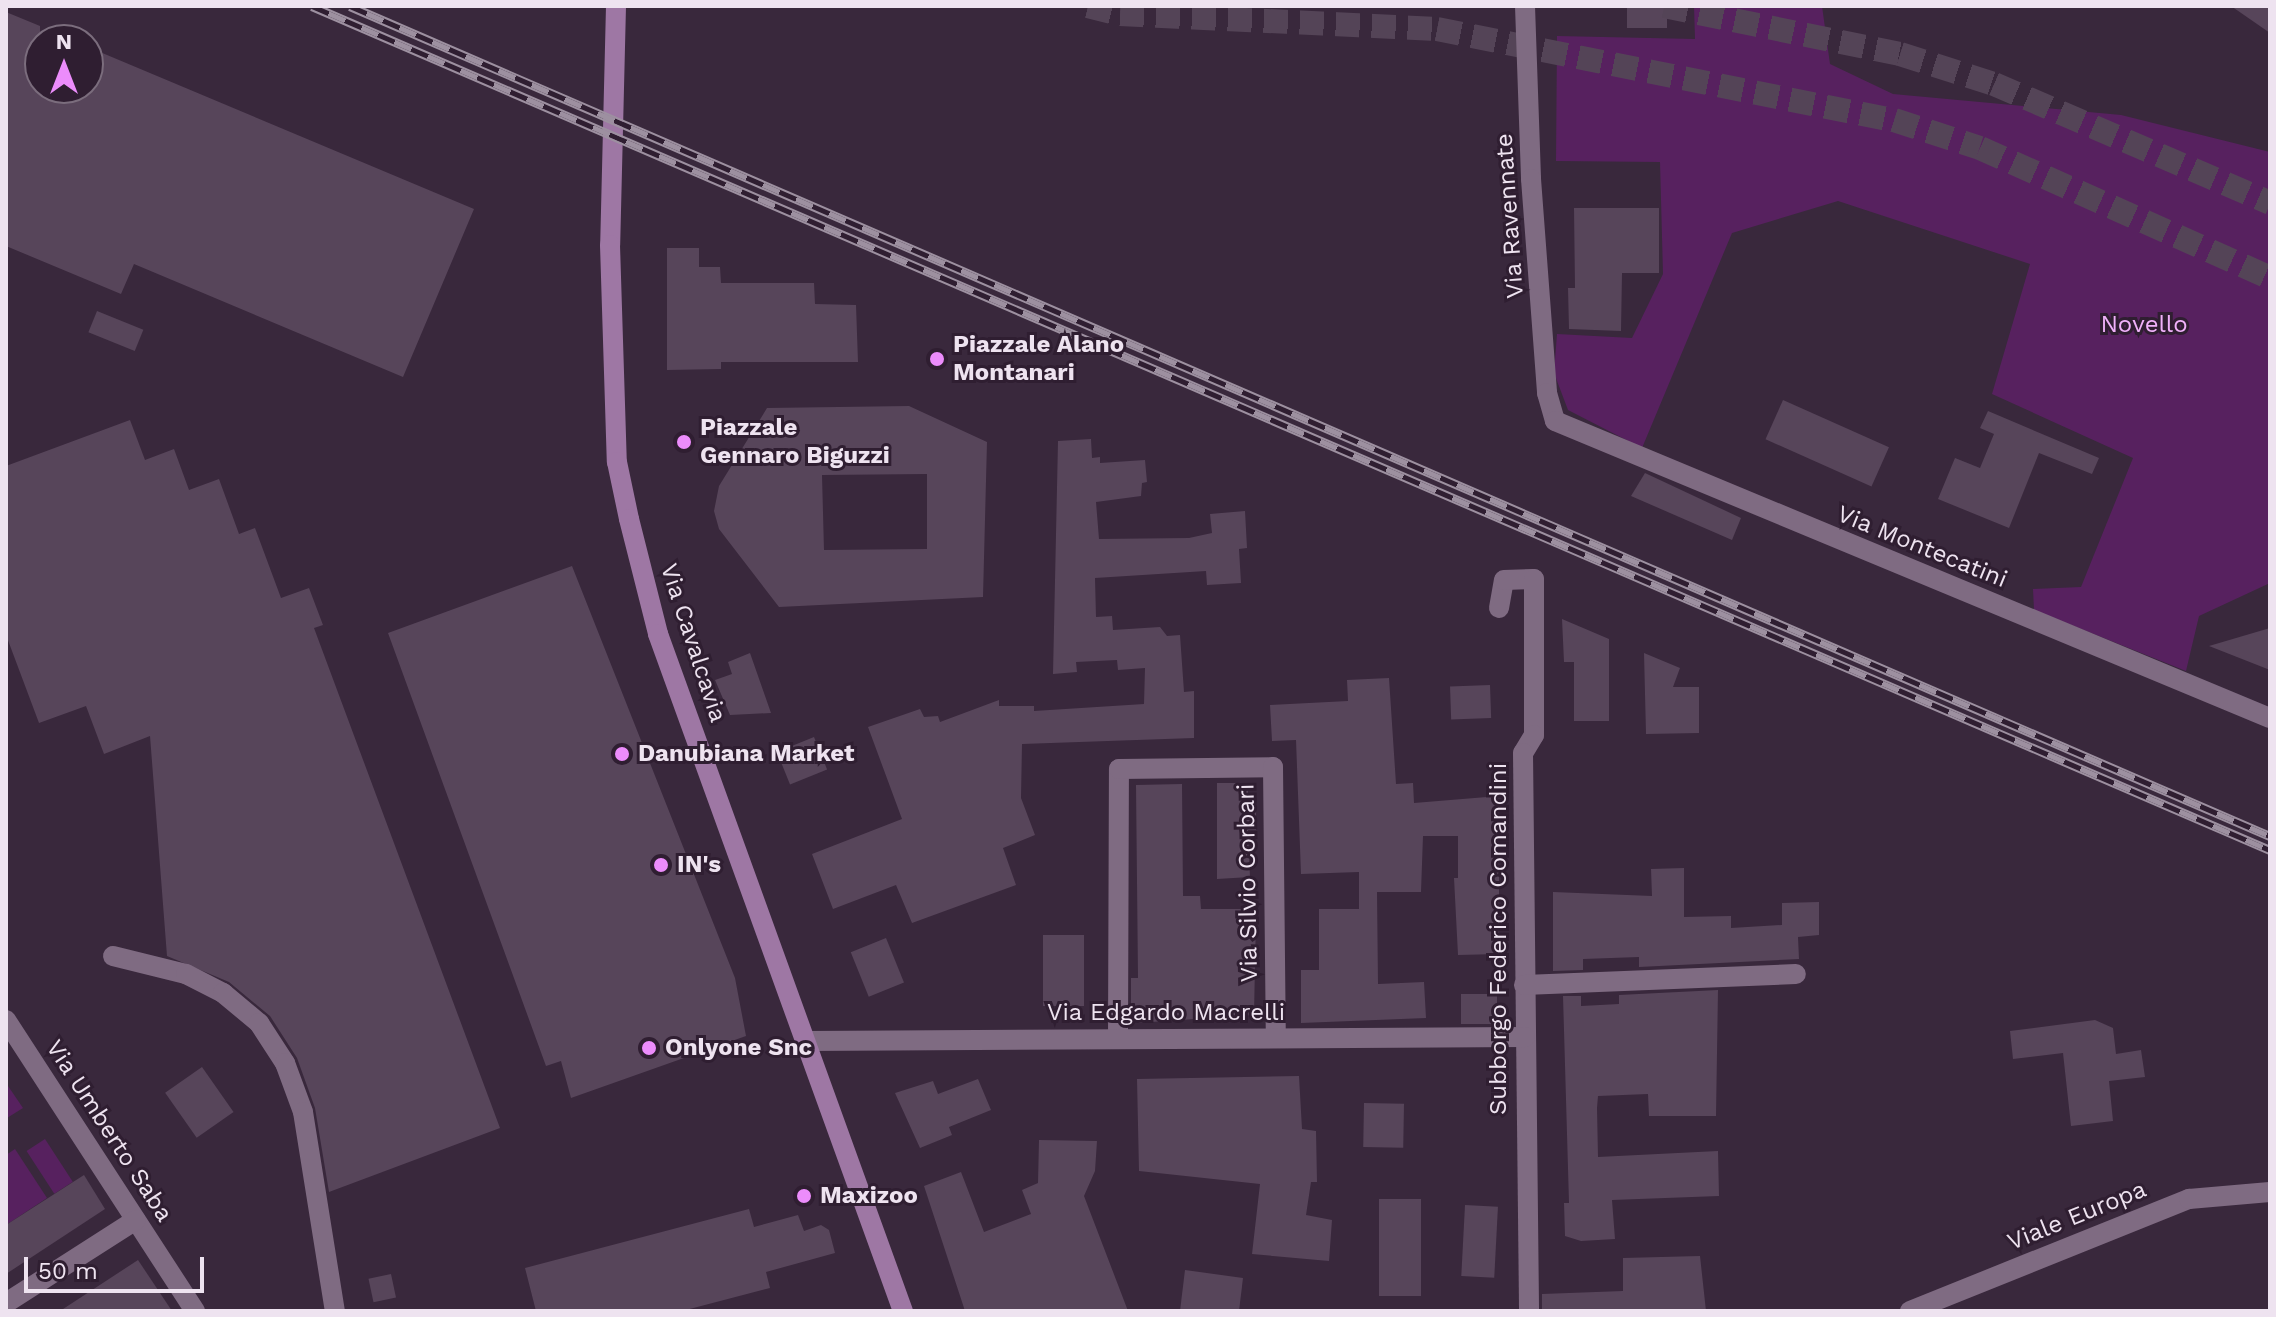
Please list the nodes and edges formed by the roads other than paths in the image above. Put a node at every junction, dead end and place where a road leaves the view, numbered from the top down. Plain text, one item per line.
1 (616, 6) edge
2 (1525, 6) edge
3 (1555, 421) joint
4 (1499, 608) dead end
5 (2270, 718) edge
6 (113, 956) dead end
7 (1796, 974) dead end
8 (1524, 985) junction
9 (6, 1020) edge
10 (1525, 1037) junction
11 (1276, 1038) junction
12 (1118, 1039) junction
13 (807, 1041) junction
14 (2270, 1192) edge
15 (136, 1220) junction
16 (6, 1303) edge
17 (195, 1311) edge
18 (335, 1311) edge
19 (903, 1311) edge
20 (1529, 1311) edge
21 (1910, 1311) edge

1 - 13 main road, Via Cavalcavia
2 - 3 street, Via Ravennate
3 - 5 street, Via Montecatini
4 - 8 street, Subborgo Federico Comandini
6 - 18 street
7 - 8 street
8 - 10 street, Subborgo Federico Comandini
9 - 15 street, Via Umberto Saba
10 - 11 street, Via Edgardo Macrelli
10 - 20 street, Subborgo Federico Comandini
11 - 12 street, Via Edgardo Macrelli
11 - 12 street, Via Silvio Corbari
12 - 13 street, Via Edgardo Macrelli
13 - 19 main road, Via Cavalcavia
14 - 21 street, Viale Europa
15 - 16 street
15 - 17 street, Via Umberto Saba

